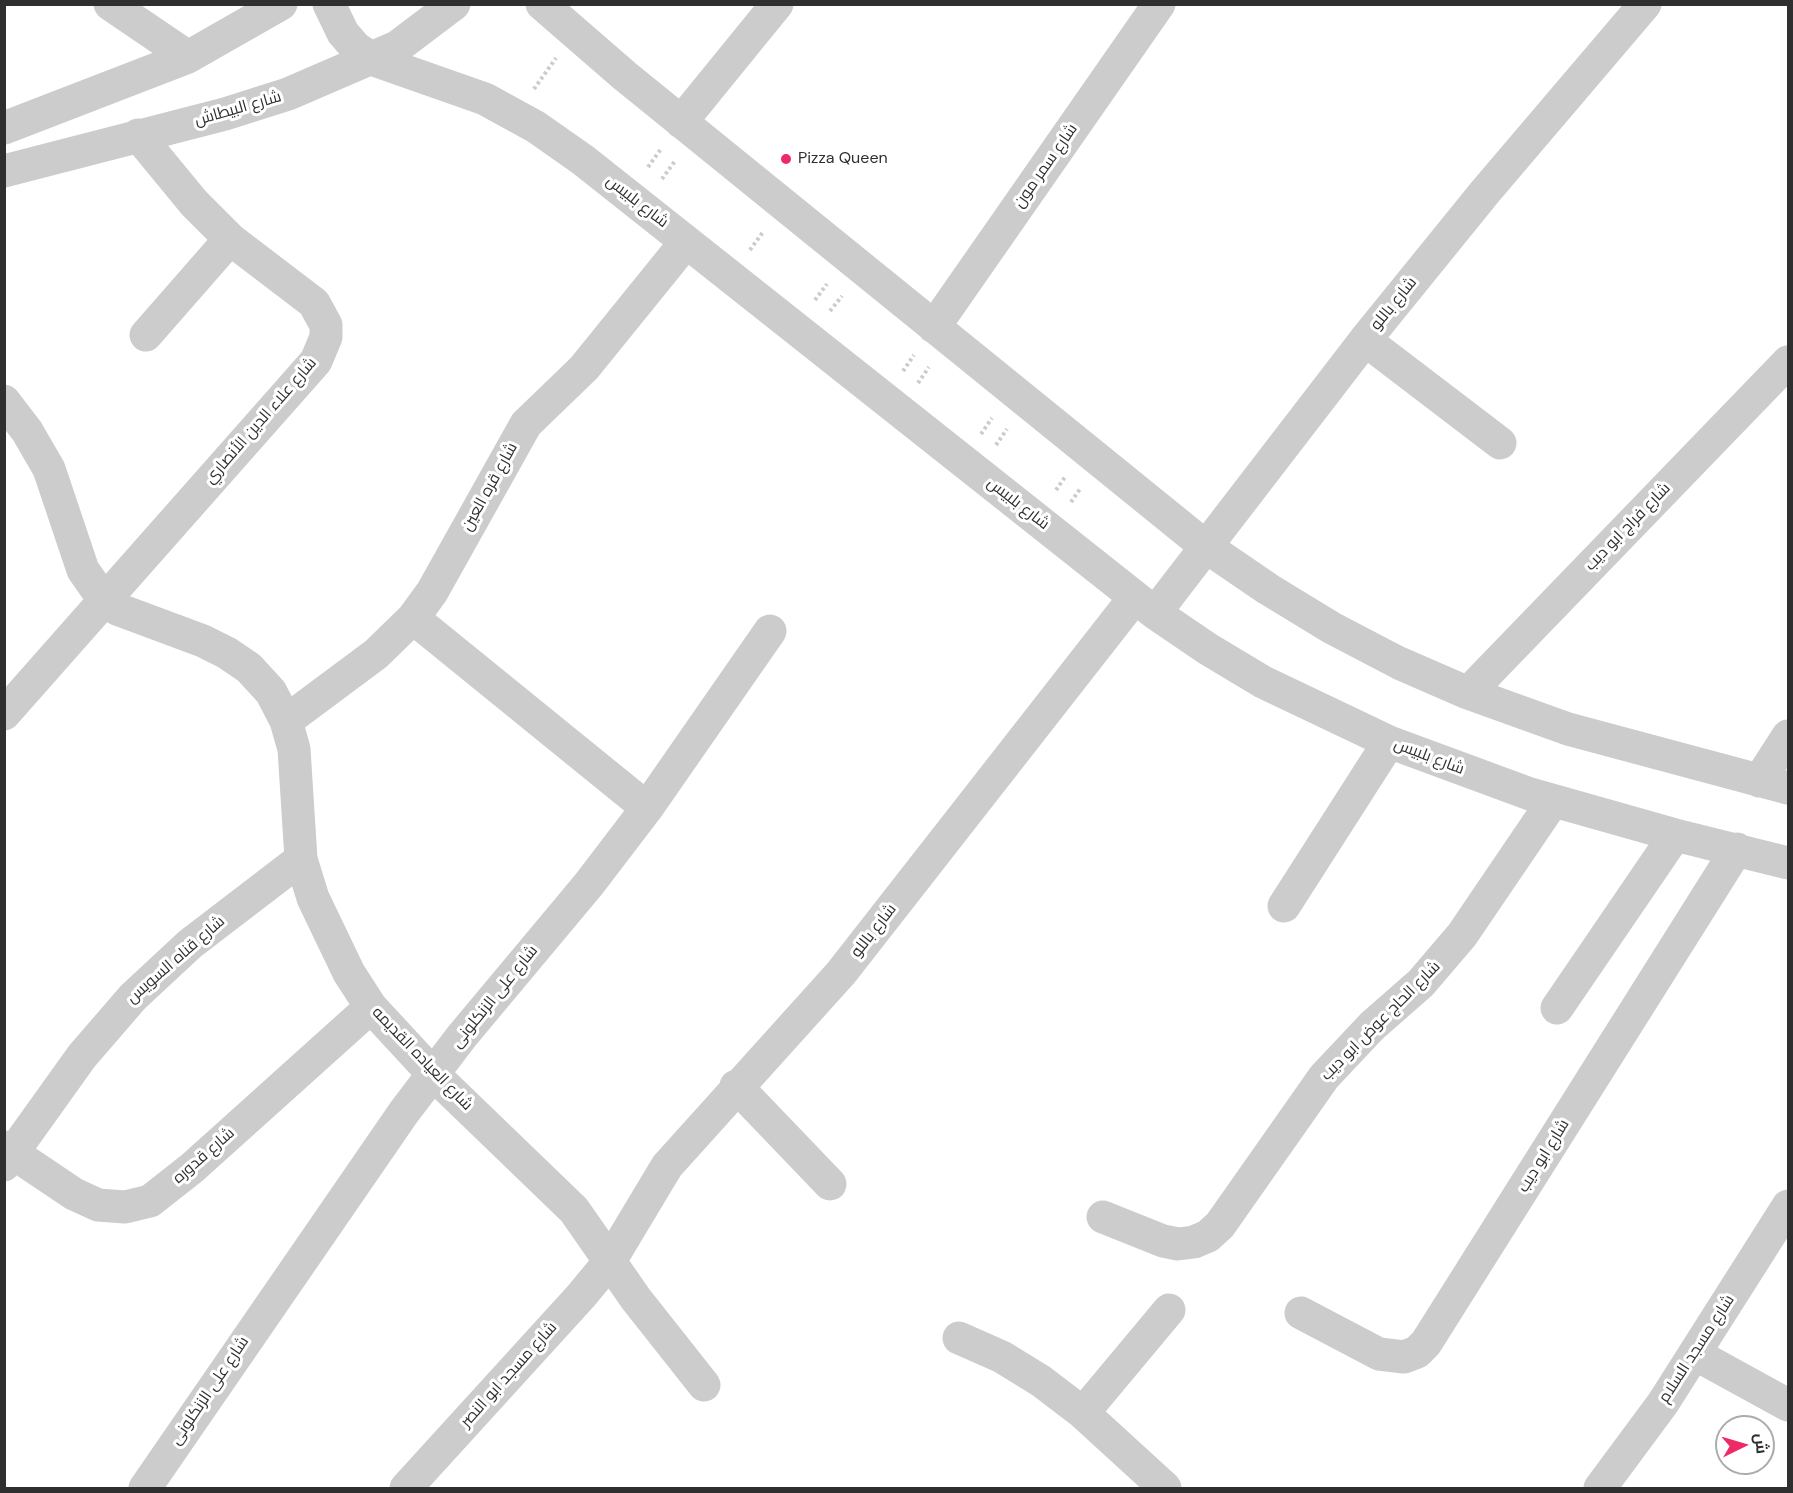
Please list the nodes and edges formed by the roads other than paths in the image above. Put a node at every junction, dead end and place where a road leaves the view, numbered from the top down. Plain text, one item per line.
1 (110, 4) edge
2 (281, 4) edge
3 (329, 4) edge
4 (454, 4) edge
5 (542, 4) edge
6 (777, 4) edge
7 (1159, 4) edge
8 (1645, 4) edge
9 (188, 57) junction
10 (374, 60) junction
11 (4, 128) edge
12 (688, 128) junction
13 (138, 135) junction
14 (4, 171) edge
15 (230, 239) junction
16 (686, 242) junction
17 (942, 334) junction
18 (146, 335) dead end
19 (1365, 340) junction
20 (1788, 362) edge
21 (4, 401) edge
22 (1500, 442) dead end
23 (1205, 546) junction
24 (104, 600) junction
25 (1145, 605) junction
26 (413, 618) junction
27 (770, 630) dead end
28 (1468, 693) junction
29 (4, 714) edge
30 (286, 721) junction
31 (1788, 736) edge
32 (1389, 742) junction
33 (1774, 785) edge
34 (1553, 801) junction
35 (647, 808) junction
36 (1675, 835) junction
37 (1737, 849) junction
38 (301, 859) junction
39 (1788, 863) edge
40 (1284, 906) dead end
41 (371, 1007) junction
42 (1557, 1008) dead end
43 (432, 1074) junction
44 (736, 1086) junction
45 (7, 1155) edge
46 (830, 1184) dead end
47 (1788, 1206) edge
48 (1103, 1217) dead end
49 (610, 1261) junction
50 (1169, 1310) dead end
51 (1301, 1313) dead end
52 (959, 1338) dead end
53 (1695, 1354) junction
54 (704, 1385) dead end
55 (1788, 1405) edge
56 (1083, 1413) junction
57 (145, 1488) edge
58 (406, 1488) edge
59 (1165, 1488) edge
60 (1600, 1488) edge

1 - 9 street
2 - 9 street
3 - 10 street, شارع بلبيس
4 - 10 street, شارع البيطاش
5 - 12 street
6 - 12 street
7 - 17 street, شارع سمر مون
8 - 19 street, شارع باللو
9 - 11 street
10 - 13 street, شارع البيطاش
10 - 16 street, شارع بلبيس
12 - 17 street
13 - 14 street, شارع البيطاش
13 - 15 street, شارع علاء الدين الأنصاري
15 - 18 street
15 - 24 street, شارع علاء الدين الأنصاري
16 - 25 street, شارع بلبيس
16 - 26 street, شارع قره العين
17 - 23 street
19 - 22 street
19 - 23 street, شارع باللو
20 - 28 street, شارع فراج ابو ديب
21 - 24 street, شارع العياده القديمه
23 - 25 street, شارع باللو
23 - 28 street
24 - 29 street, شارع علاء الدين الأنصاري
24 - 30 street, شارع العياده القديمه
25 - 32 street, شارع بلبيس
25 - 44 street, شارع باللو
26 - 30 street, شارع قره العين
26 - 35 street
27 - 35 street, شارع على الزنكلونى
28 - 33 street
30 - 38 street, شارع العياده القديمه
31 - 33 street
32 - 34 street, شارع بلبيس
32 - 40 street
34 - 36 street, شارع بلبيس
34 - 48 street, شارع الحاج عوض ابو ديب
35 - 43 street, شارع على الزنكلونى
36 - 37 street, شارع بلبيس
36 - 42 street
37 - 39 street, شارع بلبيس
37 - 51 street, شارع ابو ديب
38 - 41 street, شارع العياده القديمه
38 - 45 street, شارع قناه السويس
41 - 43 street, شارع العياده القديمه
41 - 45 street, شارع قدوره
43 - 49 street, شارع العياده القديمه
43 - 57 street, شارع على الزنكلونى
44 - 46 street
44 - 49 street, شارع باللو
47 - 53 street, شارع مسجد السلام
49 - 54 street, شارع العياده القديمه
49 - 58 street, شارع مسجد ابو النصر
50 - 56 street
52 - 56 street
53 - 55 street
53 - 60 street, شارع مسجد السلام
56 - 59 street

